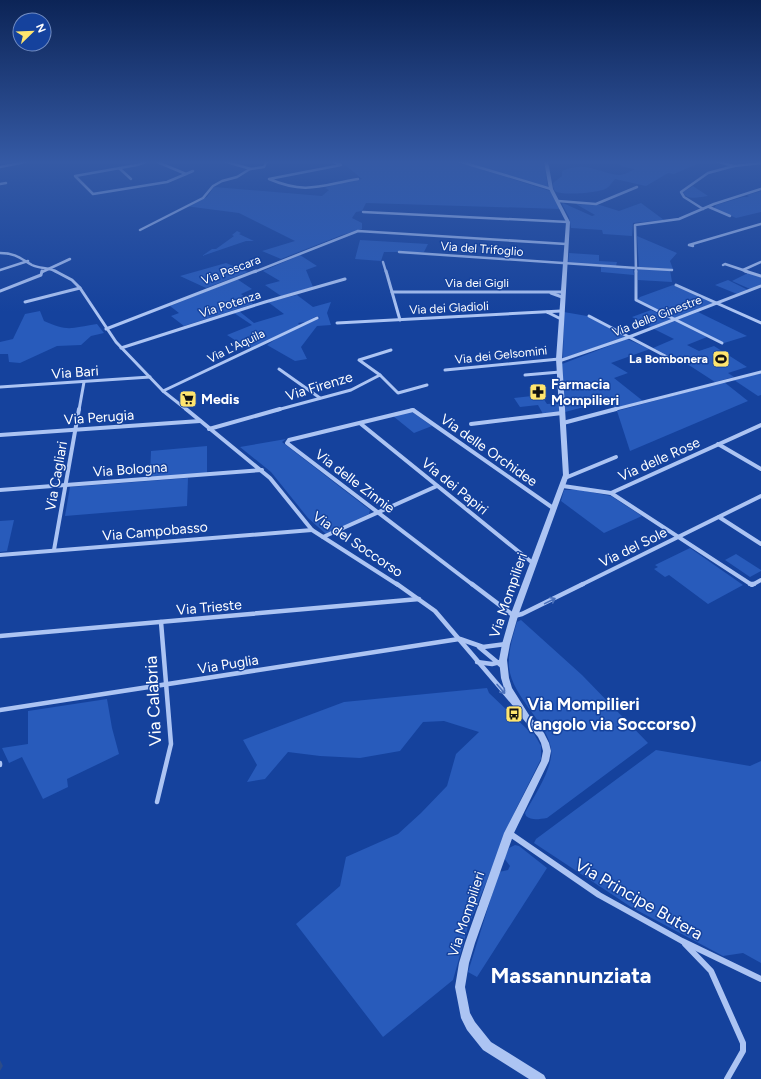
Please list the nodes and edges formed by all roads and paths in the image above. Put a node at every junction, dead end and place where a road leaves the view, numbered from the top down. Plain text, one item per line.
1 (175, 211) edge
2 (563, 211) edge
3 (697, 211) edge
4 (719, 211) edge
5 (363, 212) dead end
6 (730, 216) dead end
7 (568, 222) junction
8 (761, 224) edge
9 (140, 230) dead end
10 (566, 244) junction
11 (693, 246) dead end
12 (0, 252) edge
13 (399, 252) dead end
14 (70, 259) dead end
15 (28, 261) junction
16 (383, 262) dead end
17 (761, 262) edge
18 (564, 263) junction
19 (723, 265) dead end
20 (46, 268) junction
21 (636, 268) junction
22 (0, 270) edge
23 (672, 270) dead end
24 (743, 270) junction
25 (761, 276) edge
26 (345, 279) dead end
27 (676, 285) dead end
28 (761, 286) edge
29 (80, 288) junction
30 (0, 291) edge
31 (392, 292) junction
32 (562, 295) junction
33 (25, 302) dead end
34 (716, 303) junction
35 (561, 311) junction
36 (547, 312) junction
37 (589, 316) dead end
38 (317, 318) dead end
39 (561, 319) junction
40 (673, 319) junction
41 (400, 320) junction
42 (337, 323) dead end
43 (761, 323) edge
44 (106, 329) junction
45 (629, 337) junction
46 (722, 343) dead end
47 (121, 348) junction
48 (391, 350) dead end
49 (671, 359) dead end
50 (559, 360) junction
51 (279, 369) dead end
52 (446, 370) dead end
53 (560, 372) junction
54 (761, 372) edge
55 (380, 375) junction
56 (525, 375) dead end
57 (150, 377) junction
58 (84, 382) junction
59 (427, 385) dead end
60 (0, 387) edge
61 (163, 391) junction
62 (320, 398) junction
63 (413, 410) joint
64 (562, 413) junction
65 (200, 421) junction
66 (563, 423) junction
67 (361, 424) junction
68 (471, 424) dead end
69 (761, 425) edge
70 (210, 429) junction
71 (76, 430) junction
72 (0, 435) edge
73 (718, 444) junction
74 (616, 457) dead end
75 (262, 470) junction
76 (761, 470) edge
77 (565, 478) junction
78 (66, 485) junction
79 (437, 486) junction
80 (563, 486) junction
81 (0, 490) edge
82 (612, 493) junction
83 (761, 496) edge
84 (554, 508) junction
85 (379, 512) junction
86 (719, 517) junction
87 (312, 530) junction
88 (680, 537) junction
89 (323, 538) junction
90 (761, 544) edge
91 (54, 550) junction
92 (0, 554) edge
93 (534, 564) junction
94 (761, 580) edge
95 (420, 599) junction
96 (514, 616) junction
97 (161, 622) junction
98 (0, 636) edge
99 (460, 639) junction
100 (506, 644) junction
101 (478, 646) junction
102 (477, 661) junction
103 (501, 661) junction
104 (166, 685) junction
105 (0, 710) edge
106 (526, 717) junction
107 (158, 802) dead end
108 (509, 833) junction
109 (682, 941) junction
110 (761, 979) edge
111 (540, 1079) edge
112 (727, 1079) edge

1 - 9 street
2 - 7 street
3 - 21 street
4 - 6 street
5 - 7 street
7 - 10 street, Via Mompilieri
8 - 11 street
10 - 18 street, Via Mompilieri
10 - 44 street, Via Pescara
12 - 15 street, Via del Soccorso
13 - 18 street, Via del Trifoglio
14 - 20 street
15 - 20 street, Via del Soccorso
15 - 22 street
16 - 31 street
17 - 24 street
18 - 21 street, Via del Trifoglio
18 - 32 street, Via Mompilieri
19 - 24 street
20 - 29 street, Via del Soccorso
20 - 30 street
21 - 23 street, Via del Trifoglio
21 - 40 street
24 - 25 street
26 - 47 street, Via Potenza
27 - 34 street
28 - 34 street, Via delle Ginestre
29 - 33 street
29 - 44 street, Via del Soccorso
31 - 32 street, Via dei Gigli
31 - 41 street
32 - 35 street, Via Mompilieri
34 - 40 street, Via delle Ginestre
34 - 43 street
35 - 36 street, Via dei Gladioli
35 - 39 street, Via Mompilieri
36 - 39 street
36 - 41 street, Via dei Gladioli
37 - 45 street
38 - 61 street, Via L'Aquila
39 - 50 street, Via Mompilieri
40 - 45 street, Via delle Ginestre
40 - 46 street
41 - 42 street, Via dei Gladioli
44 - 47 street, Via del Soccorso
45 - 49 street
45 - 50 street, Via delle Ginestre
47 - 57 street, Via del Soccorso
48 - 55 street
50 - 52 street, Via dei Gelsomini
50 - 53 street, Via Mompilieri
51 - 62 street
53 - 56 street
53 - 64 street, Via Mompilieri
54 - 66 street
55 - 59 street
55 - 62 street, Via Firenze
57 - 58 street, Via Bari
57 - 61 street, Via del Soccorso
58 - 60 street, Via Bari
58 - 71 street, Via Cagliari
61 - 65 street, Via del Soccorso
62 - 70 street, Via Firenze
63 - 67 street, Via delle Zinnie
63 - 84 street, Via delle Orchidee
64 - 66 street, Via Mompilieri
64 - 68 street
65 - 70 street, Via del Soccorso
65 - 71 street, Via Perugia
66 - 77 street, Via Mompilieri
67 - 79 street, Via dei Papiri
67 - 85 street, Via delle Zinnie
69 - 73 street, Via delle Rose
70 - 75 street, Via del Soccorso
71 - 72 street, Via Perugia
71 - 78 street, Via Cagliari
73 - 76 street
73 - 82 street, Via delle Rose
74 - 77 street
75 - 78 street, Via Bologna
75 - 87 street, Via del Soccorso
77 - 80 street, Via Mompilieri
78 - 81 street, Via Bologna
78 - 91 street, Via Cagliari
79 - 85 street
79 - 93 street, Via dei Papiri
80 - 82 street, Via delle Rose
80 - 84 street, Via Mompilieri
82 - 88 street
83 - 86 street, Via del Sole
84 - 93 street, Via Mompilieri
85 - 89 street
85 - 96 street, Via delle Zinnie
86 - 88 street, Via del Sole
86 - 90 street
87 - 89 street, Via del Soccorso
87 - 91 street, Via Campobasso
88 - 94 street
96 -> 88 street, Via del Sole
89 - 95 street, Via del Soccorso
91 - 92 street, Via Campobasso
93 - 96 street, Via Mompilieri
95 - 97 street, Via Trieste
95 - 99 street, Via del Soccorso
96 - 100 street, Via Mompilieri
97 - 98 street, Via Trieste
97 - 104 street, Via Calabria
99 - 101 street
99 - 102 street, Via del Soccorso
99 - 104 street, Via Puglia
100 - 101 street
100 - 103 street, Via Mompilieri
101 - 103 street
102 - 103 street
102 -> 106 street, Via del Soccorso
103 - 106 street, Via Mompilieri
104 - 105 street, Via Puglia
104 - 107 street, Via Calabria
106 - 108 street, Via Mompilieri
108 - 109 street, Via Principe Butera
108 - 111 street, Via Mompilieri
109 - 110 street, Via Principe Butera
109 - 112 street

